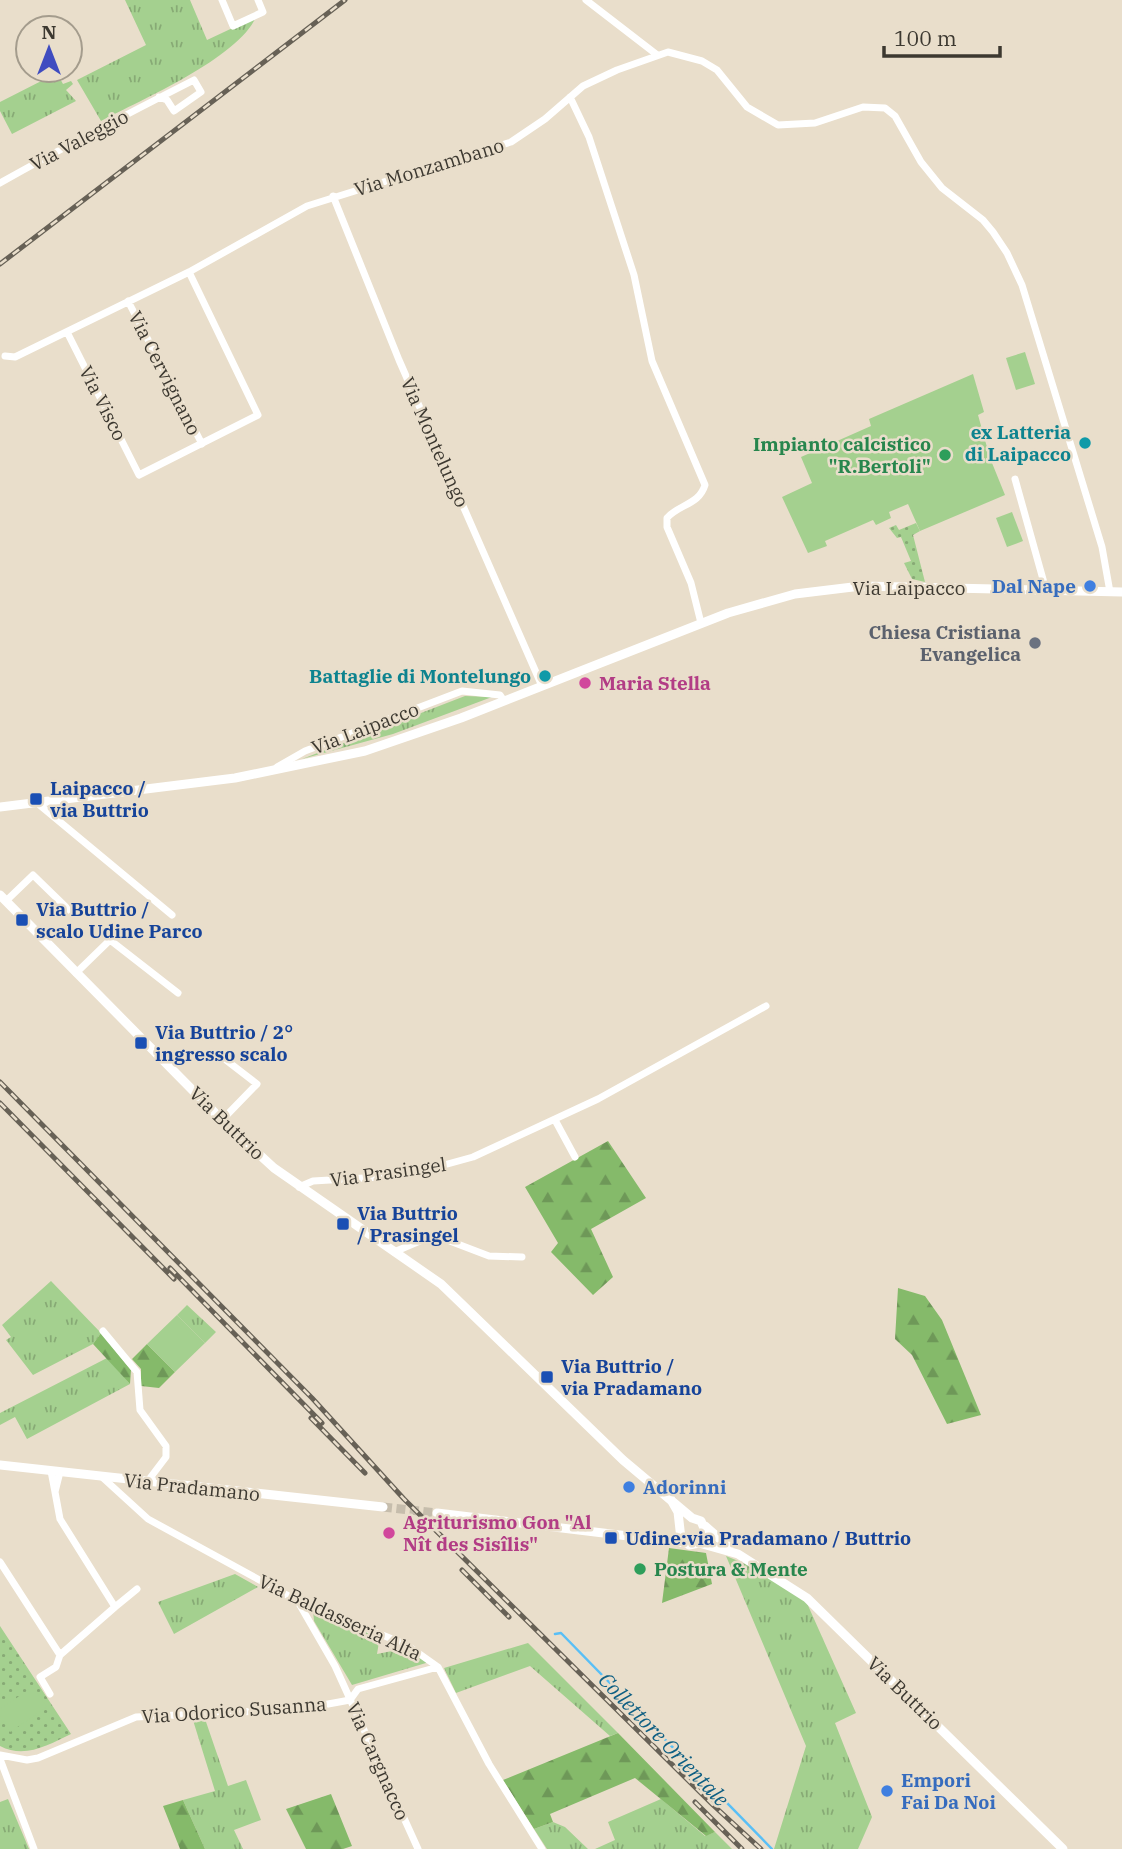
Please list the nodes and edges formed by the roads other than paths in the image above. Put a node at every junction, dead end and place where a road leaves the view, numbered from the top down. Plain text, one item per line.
1 (222, 0) edge
2 (258, 0) edge
3 (586, 0) edge
4 (656, 54) junction
5 (159, 97) junction
6 (570, 97) junction
7 (0, 183) edge
8 (333, 196) junction
9 (189, 272) junction
10 (128, 302) junction
11 (67, 332) junction
12 (2, 357) edge
13 (202, 444) junction
14 (1015, 479) dead end
15 (1046, 590) junction
16 (1110, 592) junction
17 (1122, 592) edge
18 (701, 623) junction
19 (542, 686) junction
20 (504, 701) junction
21 (267, 772) junction
22 (36, 802) junction
23 (1, 806) edge
24 (3, 898) edge
25 (69, 910) dead end
26 (173, 915) dead end
27 (76, 973) junction
28 (178, 993) dead end
29 (766, 1006) dead end
30 (222, 1057) dead end
31 (222, 1120) junction
32 (555, 1120) junction
33 (575, 1157) dead end
34 (299, 1187) junction
35 (394, 1252) junction
36 (522, 1257) dead end
37 (103, 1331) dead end
38 (0, 1465) edge
39 (56, 1472) junction
40 (102, 1477) junction
41 (147, 1482) junction
42 (670, 1498) junction
43 (383, 1507) tunnel mouth
44 (437, 1513) tunnel mouth
45 (692, 1518) junction
46 (705, 1526) junction
47 (679, 1527) junction
48 (649, 1539) junction
49 (686, 1543) junction
50 (699, 1543) junction
51 (735, 1552) junction
52 (0, 1562) edge
53 (137, 1589) dead end
54 (296, 1600) junction
55 (115, 1607) junction
56 (60, 1656) junction
57 (438, 1667) junction
58 (50, 1693) dead end
59 (350, 1700) junction
60 (0, 1757) edge
61 (34, 1849) edge
62 (418, 1849) edge
63 (542, 1849) edge
64 (1063, 1849) edge

1 - 2 street
3 - 4 street
4 - 6 street, Via Monzambano
4 - 16 street, Via Monzambano
5 - 5 street, Via Valeggio
5 - 7 street, Via Valeggio
6 - 8 street, Via Monzambano
6 - 18 street
8 - 9 street, Via Monzambano
8 - 19 street, Via Montelungo
9 - 10 street, Via Monzambano
9 - 13 street
10 - 11 street, Via Monzambano
10 - 13 street, Via Cervignano
11 - 12 street, Via Monzambano
11 - 13 street, Via Visco
14 - 15 street
15 - 16 street, Via Laipacco
15 - 18 street, Via Laipacco
16 - 17 street, Via Laipacco
18 - 19 street, Via Laipacco
19 - 20 street, Via Laipacco
20 - 21 street, Via Laipacco
20 - 21 street, Via Laipacco
21 - 22 street, Via Laipacco
22 - 23 street, Via Laipacco
22 - 26 street
24 - 25 street, Via Buttrio
24 - 27 street, Via Buttrio
27 - 28 street
27 - 31 street, Via Buttrio
29 - 32 street, Via Prasingel
30 - 31 street
31 - 34 street, Via Buttrio
32 - 33 street
32 - 34 street, Via Prasingel
34 - 35 street, Via Buttrio
35 - 36 street
35 - 42 street, Via Buttrio
37 - 41 street
38 - 39 street, Via Pradamano
39 - 40 street, Via Pradamano
39 - 55 street
40 - 41 street, Via Pradamano
40 - 54 street, Via Baldasseria Alta
41 - 43 street, Via Pradamano
42 - 45 street, Via Buttrio
42 - 47 street
44 - 48 street
45 - 46 street, Via Buttrio
45 - 47 street
46 - 50 street
46 - 51 street, Via Buttrio
47 - 48 street
47 - 49 street
48 - 49 street
49 - 50 street, Via Buttrio
50 - 51 street, Via Buttrio
51 - 64 street, Via Buttrio
52 - 56 street
53 - 55 street
54 - 57 street, Via Baldasseria Alta
54 - 59 street, Via Cargnacco
55 - 56 street
56 - 58 street
57 - 59 street
57 - 63 street, Via Baldasseria Alta
59 - 60 street, Via Odorico Susanna
59 - 62 street, Via Cargnacco
60 - 61 street

